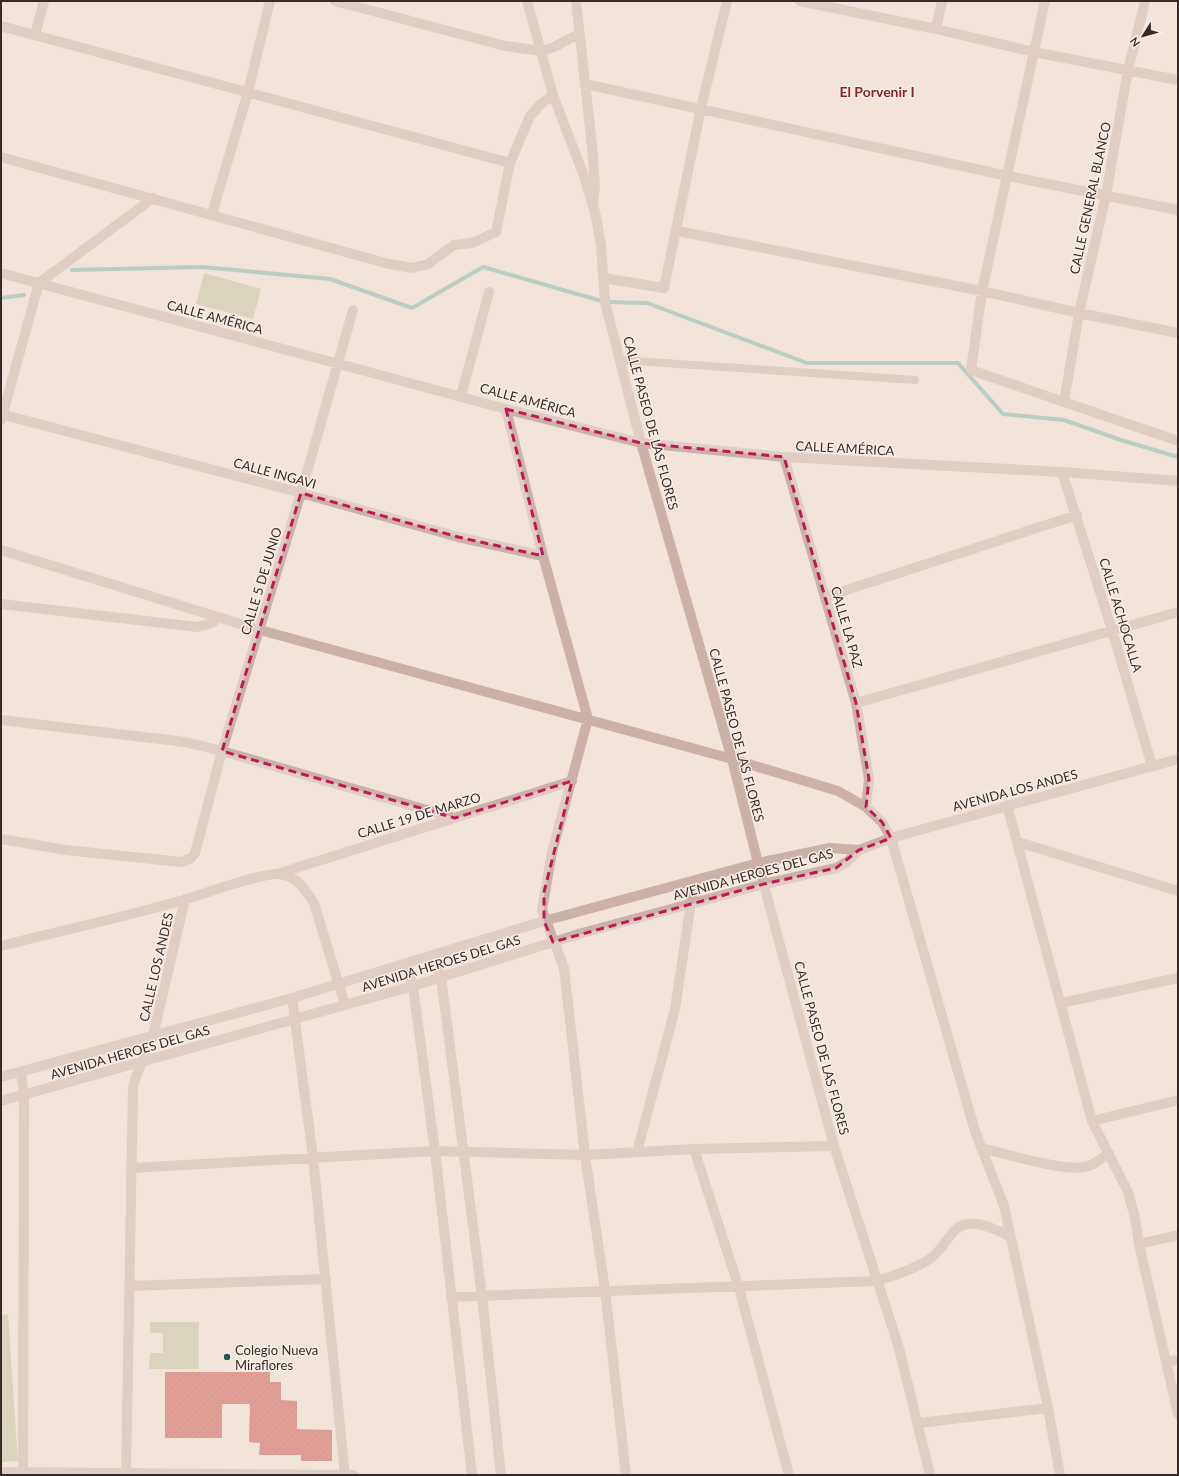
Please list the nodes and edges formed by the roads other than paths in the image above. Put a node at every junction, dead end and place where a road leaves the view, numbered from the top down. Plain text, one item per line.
1 (44, 1) edge
2 (270, 1) edge
3 (335, 1) edge
4 (527, 1) edge
5 (576, 1) edge
6 (726, 1) edge
7 (800, 1) edge
8 (942, 1) edge
9 (1045, 1) edge
10 (1145, 1) edge
11 (1, 26) edge
12 (936, 29) junction
13 (579, 34) junction
14 (35, 35) junction
15 (541, 51) junction
16 (1034, 52) junction
17 (1128, 70) junction
18 (1178, 80) edge
19 (585, 84) junction
20 (248, 92) junction
21 (553, 95) junction
22 (700, 108) junction
23 (1, 157) edge
24 (510, 163) junction
25 (1008, 176) junction
26 (1106, 195) junction
27 (153, 198) junction
28 (593, 206) junction
29 (1178, 210) edge
30 (212, 214) junction
31 (677, 231) junction
32 (1, 273) edge
33 (603, 278) junction
34 (39, 283) junction
35 (982, 291) junction
36 (489, 292) dead end
37 (354, 310) dead end
38 (1079, 313) junction
39 (1178, 333) edge
40 (620, 360) junction
41 (338, 363) junction
42 (915, 380) dead end
43 (461, 396) junction
44 (1064, 402) junction
45 (506, 409) junction
46 (2, 416) edge
47 (1178, 441) edge
48 (641, 443) junction
49 (784, 458) junction
50 (1062, 472) junction
51 (1178, 481) edge
52 (301, 493) junction
53 (1077, 515) junction
54 (1, 550) edge
55 (543, 556) junction
56 (825, 597) junction
57 (1, 604) edge
58 (1178, 612) edge
59 (219, 618) junction
60 (260, 630) junction
61 (1112, 630) junction
62 (856, 703) junction
63 (588, 719) junction
64 (1, 720) edge
65 (222, 751) junction
66 (732, 759) junction
67 (1178, 759) edge
68 (1152, 766) junction
69 (572, 781) junction
70 (1007, 805) junction
71 (866, 807) junction
72 (455, 818) junction
73 (891, 838) junction
74 (1, 839) edge
75 (1018, 842) junction
76 (859, 850) junction
77 (758, 863) junction
78 (275, 874) junction
79 (694, 882) junction
80 (764, 884) junction
81 (1178, 891) edge
82 (185, 899) junction
83 (692, 903) junction
84 (544, 921) junction
85 (553, 942) junction
86 (1, 946) edge
87 (433, 956) junction
88 (407, 964) junction
89 (441, 977) junction
90 (1178, 978) edge
91 (340, 984) junction
92 (413, 986) junction
93 (292, 998) junction
94 (1061, 1003) junction
95 (345, 1005) junction
96 (296, 1018) junction
97 (153, 1036) junction
98 (142, 1063) junction
99 (21, 1073) junction
100 (1, 1078) edge
101 (24, 1095) junction
102 (1178, 1100) edge
103 (1, 1101) edge
104 (1092, 1121) junction
105 (834, 1146) junction
106 (981, 1148) junction
107 (694, 1149) junction
108 (435, 1150) junction
109 (464, 1151) junction
110 (637, 1152) junction
111 (1109, 1153) junction
112 (585, 1155) junction
113 (313, 1157) junction
114 (131, 1168) junction
115 (1178, 1235) edge
116 (1010, 1237) junction
117 (1139, 1244) junction
118 (326, 1279) junction
119 (877, 1281) junction
120 (129, 1286) junction
121 (739, 1288) junction
122 (605, 1290) junction
123 (482, 1296) junction
124 (451, 1297) junction
125 (1178, 1360) edge
126 (1166, 1362) junction
127 (1048, 1408) junction
128 (1178, 1414) edge
129 (918, 1423) junction
130 (1, 1472) edge
131 (23, 1472) junction
132 (126, 1474) edge
133 (345, 1475) edge
134 (353, 1475) edge
135 (472, 1475) edge
136 (501, 1475) edge
137 (626, 1475) edge
138 (789, 1475) edge
139 (930, 1475) edge
140 (1060, 1475) edge

1 - 14 street
2 - 20 street
3 - 15 street
4 - 15 street, CALLE PASEO DE LAS FLORES
5 - 13 street
6 - 22 street
7 - 12 street
8 - 12 street
9 - 16 street
10 - 17 street, CALLE GENERAL BLANCO
11 - 14 street
12 - 16 street
13 - 15 street
13 - 19 street
14 - 20 street
15 - 21 street, CALLE PASEO DE LAS FLORES
16 - 17 street
16 - 25 street
17 - 18 street
17 - 26 street, CALLE GENERAL BLANCO
19 - 22 street
19 - 28 street
20 - 24 street
20 - 30 street
21 - 24 street
21 - 28 street, CALLE PASEO DE LAS FLORES
22 - 25 street
22 - 31 street
23 - 27 street
24 - 30 street
25 - 26 street
25 - 35 street
26 - 29 street
26 - 38 street, CALLE GENERAL BLANCO
27 - 30 street
27 - 34 street
28 - 33 street, CALLE PASEO DE LAS FLORES
31 - 33 street
31 - 35 street
32 - 34 street, CALLE AMÉRICA
33 - 40 street, CALLE PASEO DE LAS FLORES
34 - 41 street, CALLE AMÉRICA
34 - 46 street
35 - 38 street
35 - 44 street
36 - 43 street
37 - 41 street, CALLE 5 DE JUNIO
38 - 39 street
38 - 44 street, CALLE GENERAL BLANCO
40 - 42 lane
40 - 48 street, CALLE PASEO DE LAS FLORES
41 - 43 street, CALLE AMÉRICA
41 - 52 street, CALLE 5 DE JUNIO
43 - 45 street, CALLE AMÉRICA
44 - 47 street
45 - 48 street, CALLE AMÉRICA
45 - 55 street
46 - 52 street, CALLE INGAVI
48 - 49 street, CALLE AMÉRICA
48 - 66 street, CALLE PASEO DE LAS FLORES
49 - 50 street, CALLE AMÉRICA
49 - 56 street, CALLE LA PAZ
50 - 51 street, CALLE AMÉRICA
50 - 53 street, CALLE ACHOCALLA
52 - 55 street, CALLE INGAVI
52 - 60 street, CALLE 5 DE JUNIO
53 - 56 street
53 - 61 street, CALLE ACHOCALLA
54 - 59 street
55 - 63 street
56 - 62 street, CALLE LA PAZ
57 - 59 street
58 - 61 street
59 - 60 street
60 - 63 street
60 - 65 street, CALLE 5 DE JUNIO
61 - 62 street
61 - 68 street, CALLE ACHOCALLA
62 - 71 street, CALLE LA PAZ
63 - 66 street
63 - 69 street
64 - 65 street
65 - 72 street
65 - 74 street, CALLE 5 DE JUNIO
66 - 71 street
66 - 77 street, CALLE PASEO DE LAS FLORES
67 - 68 street, AVENIDA LOS ANDES
68 - 70 street, AVENIDA LOS ANDES
69 - 72 street, CALLE 19 DE MARZO
69 - 84 street
70 - 73 street, AVENIDA LOS ANDES
70 - 75 street
71 - 73 street
72 - 78 street, CALLE 19 DE MARZO
73 - 76 street, AVENIDA LOS ANDES
73 - 106 street
75 - 81 street
75 - 94 street
76 - 77 street, AVENIDA HEROES DEL GAS
76 - 80 street, AVENIDA HEROES DEL GAS
77 - 79 street, AVENIDA HEROES DEL GAS
77 - 80 street, CALLE PASEO DE LAS FLORES
78 - 82 street, CALLE 19 DE MARZO
78 - 91 street
79 - 83 street
79 - 84 street, AVENIDA HEROES DEL GAS
80 - 83 street, AVENIDA HEROES DEL GAS
80 - 105 street, CALLE PASEO DE LAS FLORES
82 - 86 street, CALLE 19 DE MARZO
82 - 97 street, CALLE LOS ANDES
83 - 85 street, AVENIDA HEROES DEL GAS
83 - 110 street
84 - 85 street
84 - 87 street, AVENIDA HEROES DEL GAS
85 - 89 street, AVENIDA HEROES DEL GAS
85 - 112 street
87 - 88 street, AVENIDA HEROES DEL GAS
87 - 89 street
88 - 91 street, AVENIDA HEROES DEL GAS
88 - 92 street
89 - 92 street, AVENIDA HEROES DEL GAS
89 - 109 street
90 - 94 street
91 - 93 street, AVENIDA HEROES DEL GAS
91 - 95 street
92 - 95 street, AVENIDA HEROES DEL GAS
92 - 108 street
93 - 96 street
93 - 97 street, AVENIDA HEROES DEL GAS
94 - 104 street
95 - 96 street, AVENIDA HEROES DEL GAS
96 - 98 street, AVENIDA HEROES DEL GAS
96 - 113 street
97 - 98 street, CALLE LOS ANDES
97 - 99 street, AVENIDA HEROES DEL GAS
98 - 101 street, AVENIDA HEROES DEL GAS
98 - 114 street, CALLE LOS ANDES
99 - 100 street, AVENIDA HEROES DEL GAS
99 - 101 street
101 - 103 street, AVENIDA HEROES DEL GAS
101 - 131 street
102 - 104 street
104 - 111 street
105 - 107 street
105 - 119 street, CALLE PASEO DE LAS FLORES
106 - 111 street
106 - 116 street
107 - 110 street
107 - 121 street
108 - 109 street
108 - 113 street
108 - 124 street
109 - 112 street
109 - 123 street
110 - 112 street
111 - 117 street
112 - 122 street
113 - 114 street
113 - 118 street
114 - 120 street, CALLE LOS ANDES
115 - 117 street
116 - 119 street
116 - 127 street
117 - 126 street
118 - 120 street
118 - 133 street
119 - 121 street
119 - 129 street, CALLE PASEO DE LAS FLORES
120 - 132 street, CALLE LOS ANDES
121 - 122 street
121 - 138 street
122 - 123 street
122 - 137 street
123 - 124 street
123 - 136 street
124 - 135 street
125 - 126 street
126 - 128 street
127 - 129 street
127 - 140 street
129 - 139 street, CALLE PASEO DE LAS FLORES
130 - 131 street
131 - 132 street
132 - 133 street
133 - 134 street

